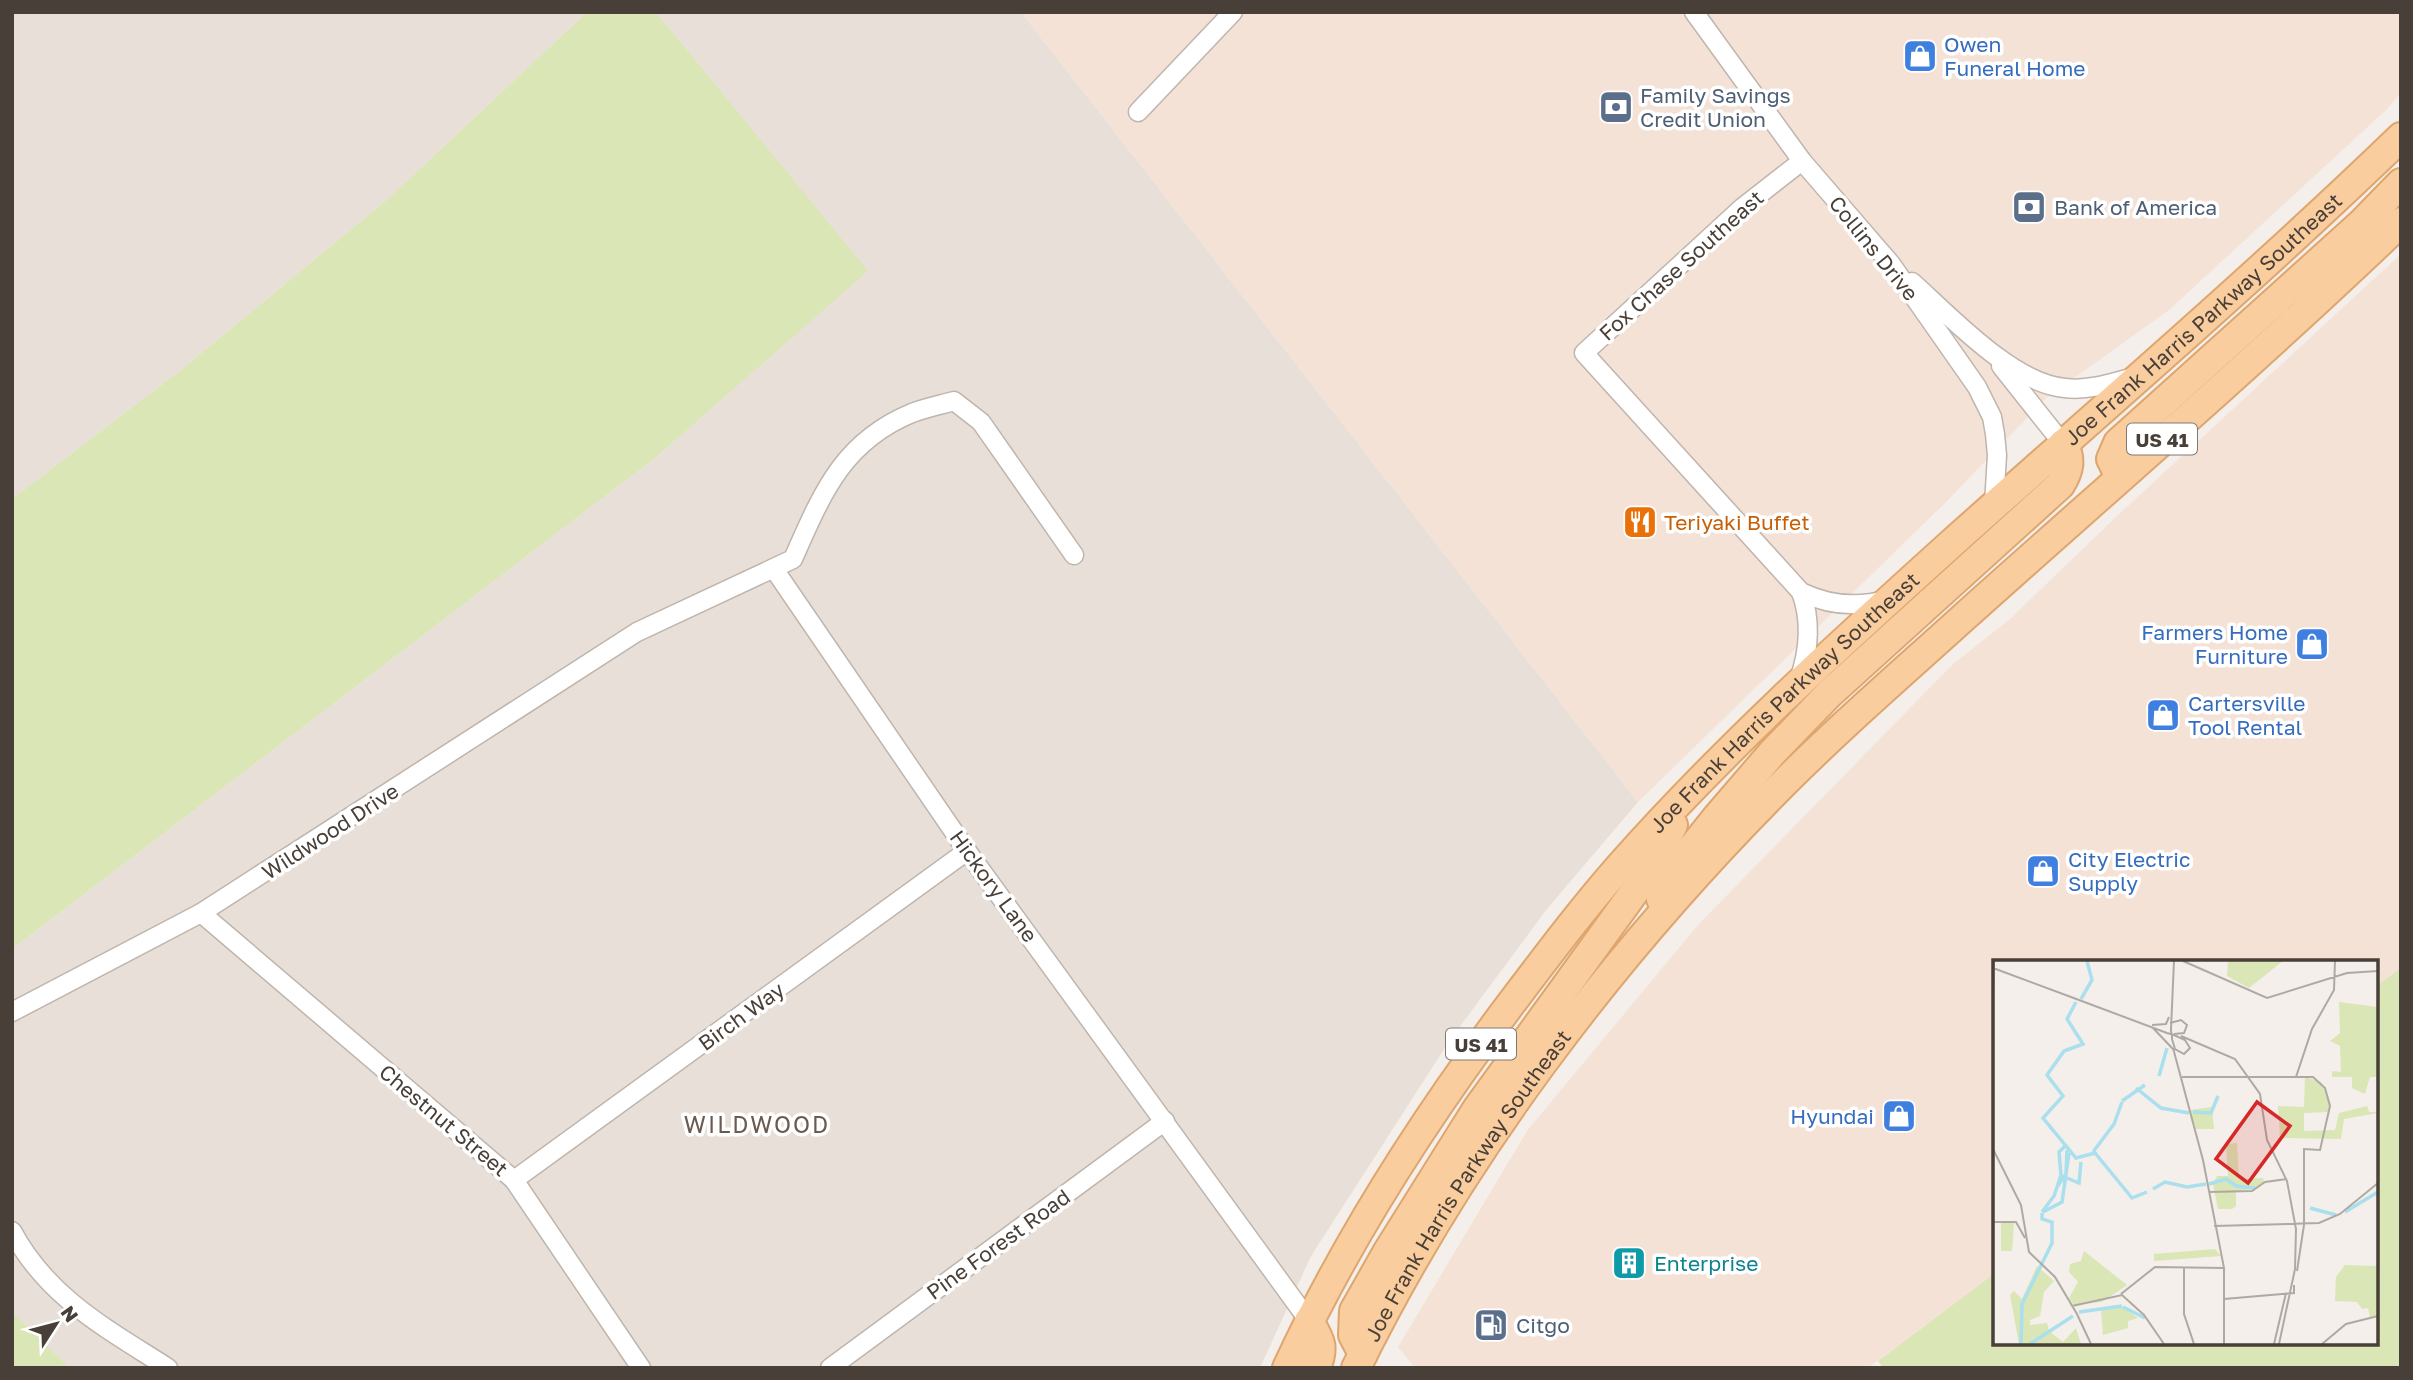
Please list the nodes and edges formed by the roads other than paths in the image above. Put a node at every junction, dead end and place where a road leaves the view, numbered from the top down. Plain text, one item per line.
1 (1233, 12) edge
2 (1694, 12) edge
3 (1138, 112) dead end
4 (2401, 137) edge
5 (1802, 161) junction
6 (2401, 183) edge
7 (2401, 222) edge
8 (1891, 264) junction
9 (1988, 350) junction
10 (2141, 374) junction
11 (2063, 444) junction
12 (2120, 477) junction
13 (1994, 505) junction
14 (1074, 555) dead end
15 (774, 569) junction
16 (1801, 592) junction
17 (1891, 598) junction
18 (1797, 686) junction
19 (1689, 794) junction
20 (967, 851) junction
21 (201, 913) junction
22 (1656, 922) junction
23 (12, 1012) edge
24 (1165, 1121) junction
25 (514, 1180) junction
26 (12, 1231) edge
27 (1309, 1321) junction
28 (1365, 1363) edge
29 (168, 1368) edge
30 (641, 1368) edge
31 (830, 1368) edge
32 (1287, 1368) edge
33 (1316, 1368) edge

1 - 3 street
2 - 5 street, Collins Drive
4 - 10 main road, Joe Frank Harris Parkway Southeast / US 41
5 - 8 street, Collins Drive
5 - 16 street, Fox Chase Southeast
6 - 12 main road
7 - 12 main road, Joe Frank Harris Parkway Southeast / US 41
8 - 9 street
8 - 13 street, Collins Drive
9 - 10 street
9 - 11 street
10 - 11 main road, Joe Frank Harris Parkway Southeast / US 41
11 - 13 main road, Joe Frank Harris Parkway Southeast / US 41
11 - 22 main road
12 - 22 main road, Joe Frank Harris Parkway Southeast / US 41
13 - 17 main road, Joe Frank Harris Parkway Southeast / US 41
14 - 15 street
15 - 20 street, Hickory Lane
15 - 21 street, Wildwood Drive
16 - 17 street, Fox Chase Southeast
16 - 18 street
17 - 18 main road, Joe Frank Harris Parkway Southeast / US 41
18 - 19 main road, Joe Frank Harris Parkway Southeast / US 41
19 - 27 main road, Joe Frank Harris Parkway Southeast / US 41
19 - 28 main road
20 - 24 street, Hickory Lane
20 - 25 street, Birch Way
21 - 23 street, Wildwood Drive
21 - 25 street, Chestnut Street
22 - 28 main road, Joe Frank Harris Parkway Southeast / US 41
24 - 27 street, Hickory Lane
24 - 31 street, Pine Forest Road
25 - 30 street, Chestnut Street
26 - 29 street
27 - 32 main road, Joe Frank Harris Parkway Southeast / US 41
27 - 33 main road

